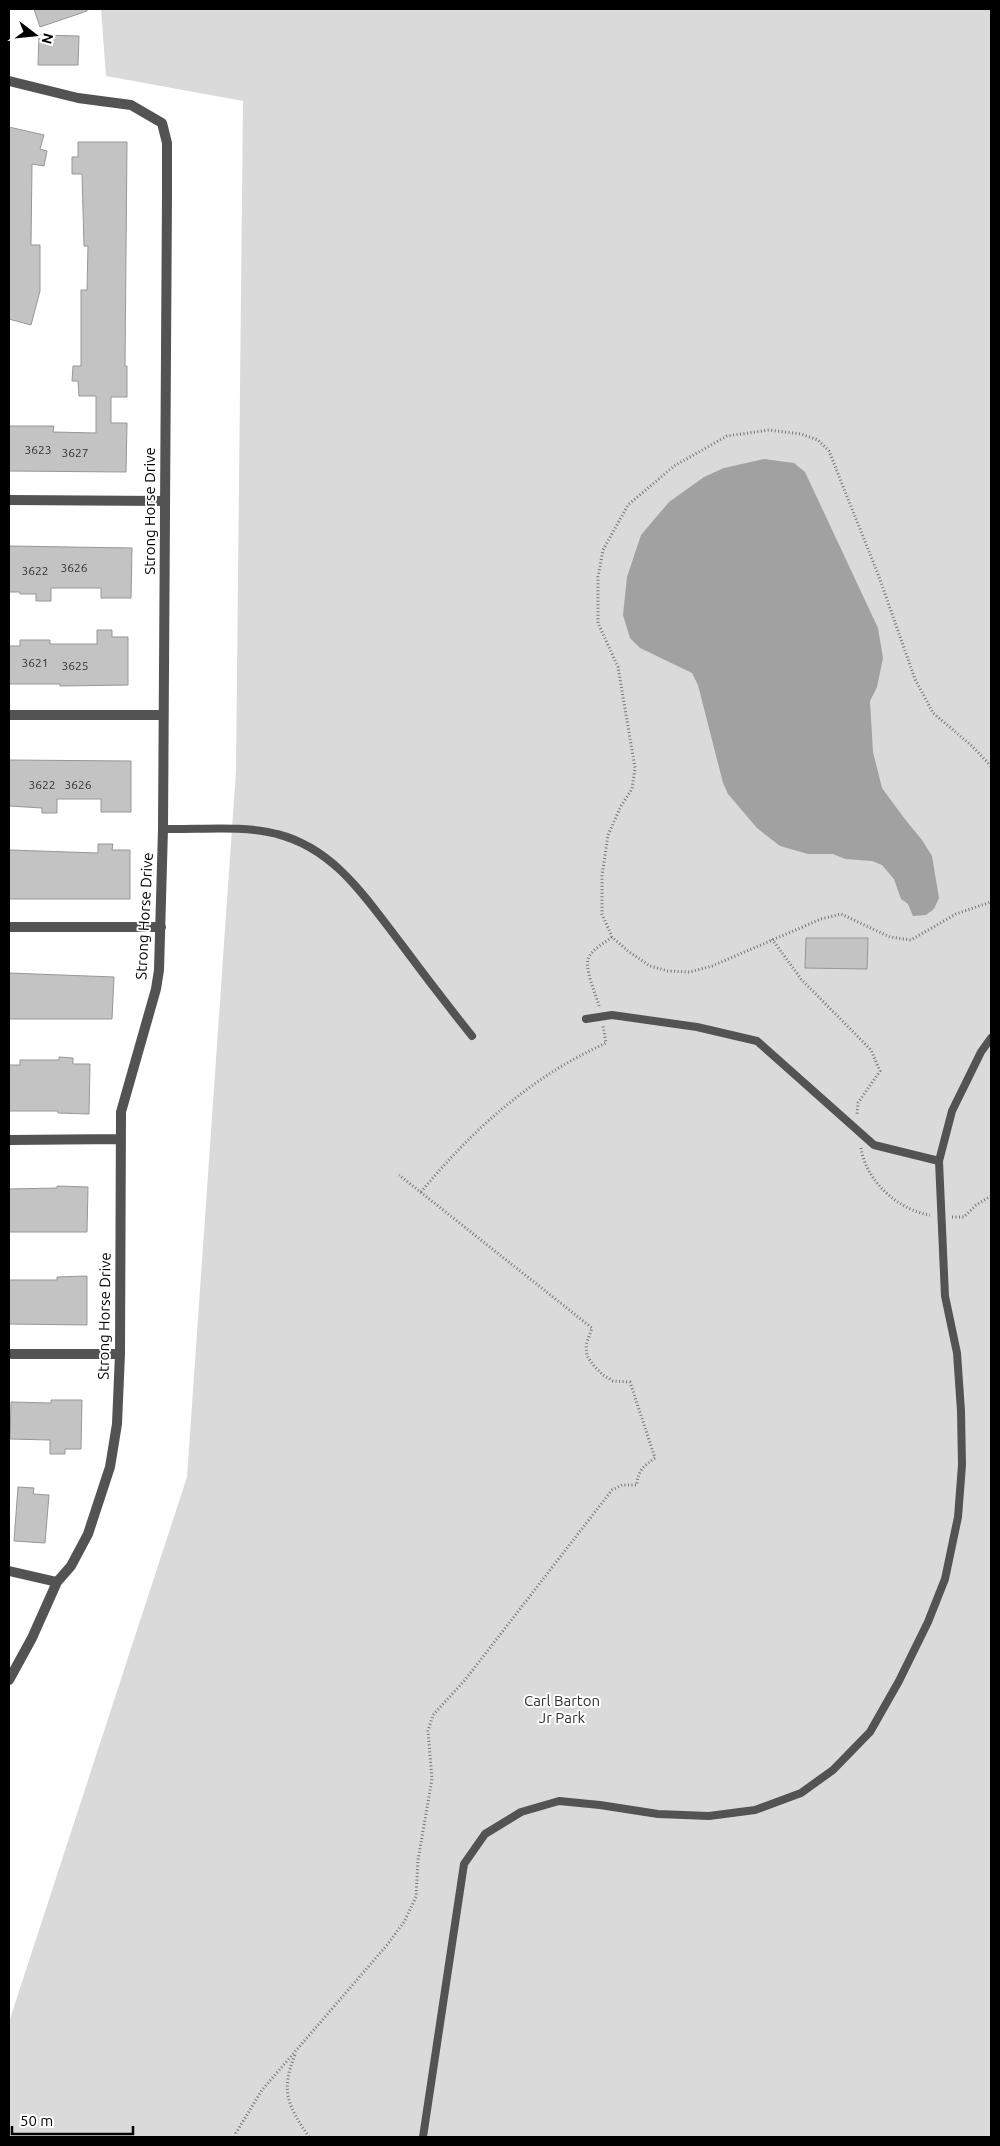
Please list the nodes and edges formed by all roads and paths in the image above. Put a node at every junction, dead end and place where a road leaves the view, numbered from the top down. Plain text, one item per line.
1 (9, 81) edge
2 (9, 500) edge
3 (164, 501) junction
4 (9, 714) edge
5 (163, 715) junction
6 (991, 766) edge
7 (163, 829) junction
8 (991, 902) edge
9 (9, 927) edge
10 (161, 928) junction
11 (612, 937) junction
12 (772, 939) junction
13 (603, 1016) junction
14 (586, 1019) dead end
15 (472, 1036) dead end
16 (991, 1038) edge
17 (858, 1131) junction
18 (121, 1139) junction
19 (9, 1140) edge
20 (939, 1161) junction
21 (399, 1175) dead end
22 (421, 1192) junction
23 (991, 1196) edge
24 (940, 1216) junction
25 (9, 1354) edge
26 (120, 1354) junction
27 (9, 1571) edge
28 (57, 1582) junction
29 (9, 1680) edge
30 (299, 2048) junction
31 (236, 2137) edge
32 (309, 2137) edge
33 (423, 2137) edge

1 - 3 street, Strong Horse Drive
2 - 3 street
3 - 5 street, Strong Horse Drive
4 - 5 street
5 - 7 street, Strong Horse Drive
6 - 11 path
7 - 10 street, Strong Horse Drive
7 - 15 lane
8 - 12 path
9 - 10 street
10 - 18 street, Strong Horse Drive
11 - 12 path
11 - 13 path
12 - 17 path
13 - 14 lane
13 - 17 lane
13 - 22 path
16 - 20 lane
17 - 20 lane
17 - 24 path
18 - 19 street
18 - 26 street, Strong Horse Drive
20 - 24 lane
21 - 22 path
22 - 30 path
23 - 24 path
24 - 33 lane
25 - 26 street
26 - 28 street, Strong Horse Drive
27 - 28 street
28 - 29 street, Strong Horse Drive
30 - 31 path
30 - 32 path

